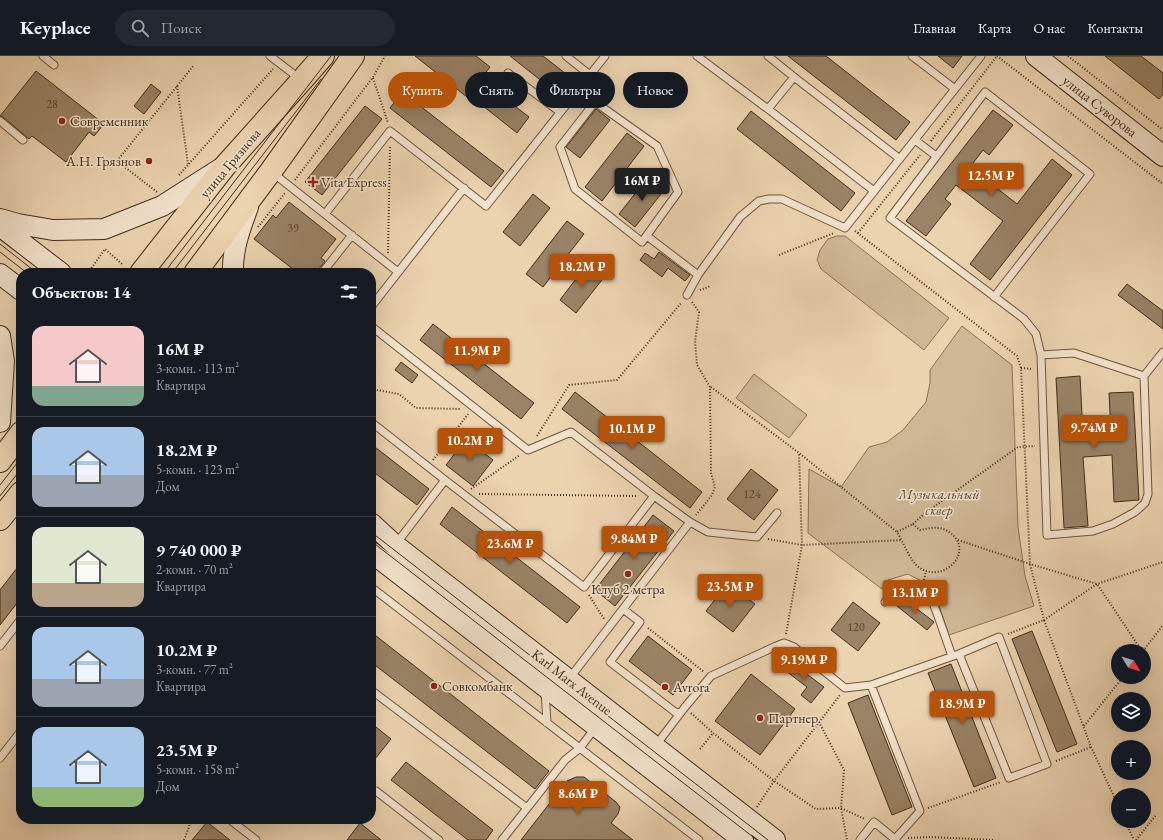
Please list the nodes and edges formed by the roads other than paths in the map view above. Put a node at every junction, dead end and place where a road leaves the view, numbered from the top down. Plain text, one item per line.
1 (43, 56) edge
2 (270, 56) edge
3 (353, 56) edge
4 (566, 56) edge
5 (605, 56) edge
6 (697, 56) edge
7 (768, 56) edge
8 (912, 56) edge
9 (981, 56) edge
10 (1036, 56) edge
11 (318, 60) edge
12 (54, 65) dead end
13 (586, 72) edge
14 (592, 72) edge
15 (794, 77) junction
16 (302, 80) junction
17 (528, 88) edge
18 (955, 89) junction
19 (563, 108) edge
20 (768, 109) junction
21 (560, 112) junction
22 (0, 121) edge
23 (23, 140) dead end
24 (915, 140) junction
25 (936, 156) junction
26 (1163, 156) edge
27 (900, 159) junction
28 (225, 166) junction
29 (271, 171) junction
30 (464, 188) junction
31 (874, 192) junction
32 (252, 196) junction
33 (325, 214) junction
34 (0, 219) edge
35 (0, 226) edge
36 (352, 235) junction
37 (647, 236) junction
38 (55, 268) edge
39 (133, 268) edge
40 (200, 268) edge
41 (233, 268) edge
42 (326, 268) edge
43 (398, 272) junction
44 (0, 274) edge
45 (698, 275) junction
46 (16, 286) edge
47 (688, 295) road end
48 (994, 297) junction
49 (376, 301) edge
50 (376, 330) edge
51 (0, 336) edge
52 (1163, 352) edge
53 (1041, 355) junction
54 (1144, 376) junction
55 (0, 422) edge
56 (376, 426) edge
57 (16, 440) edge
58 (0, 461) edge
59 (445, 480) junction
60 (654, 496) junction
61 (16, 499) edge
62 (16, 507) edge
63 (777, 513) dead end
64 (1, 518) edge
65 (690, 522) junction
66 (376, 528) edge
67 (395, 545) junction
68 (376, 556) edge
69 (376, 591) edge
70 (885, 602) dead end
71 (623, 609) junction
72 (16, 625) edge
73 (0, 646) edge
74 (956, 655) junction
75 (569, 680) junction
76 (871, 686) junction
77 (545, 687) junction
78 (376, 697) edge
79 (682, 710) junction
80 (547, 723) junction
81 (597, 726) junction
82 (16, 740) edge
83 (655, 746) junction
84 (580, 748) junction
85 (0, 758) edge
86 (376, 791) dead end
87 (527, 808) junction
88 (235, 824) edge
89 (256, 840) edge
90 (439, 840) edge
91 (502, 840) edge
92 (698, 840) edge
93 (743, 840) edge
94 (776, 840) edge
95 (860, 840) edge
96 (896, 840) edge

1 - 12 lane
2 - 16 lane
3 - 29 main road
4 - 13 lane
5 - 14 lane
6 - 20 lane
7 - 15 lane
8 - 18 lane
9 - 18 lane
10 - 26 main road, улица Суворова
11 - 16 main road, улица Грязнова
15 - 20 lane
15 - 27 lane
16 - 28 main road, улица Грязнова
17 - 21 lane
18 - 24 lane
19 - 21 lane
20 - 31 lane
21 - 30 lane
22 - 23 lane
24 - 25 lane
24 - 27 lane
25 - 48 lane
25 - 48 lane
27 - 31 lane
28 - 34 main road
28 - 39 main road, улица Грязнова
29 - 32 main road
29 - 33 lane
30 - 33 lane
30 - 43 lane
31 - 45 lane
32 - 40 main road
32 - 41 main road
33 - 36 lane
35 - 38 main road
36 - 42 lane
36 - 43 lane
37 - 37 lane
37 - 45 lane
43 - 49 lane
44 - 46 main road
45 - 47 lane
48 - 53 lane
50 - 60 lane
51 - 55 main road
52 - 54 lane
53 - 54 lane
53 - 54 lane
56 - 59 lane
57 - 58 main road
59 - 60 lane
59 - 67 lane
60 - 65 lane
61 - 64 main road
62 - 64 main road
63 - 65 lane
65 - 71 lane
66 - 67 main road, Karl Marx Avenue
67 - 75 main road, Karl Marx Avenue
68 - 77 main road, Karl Marx Avenue
69 - 80 lane
70 - 74 lane
71 - 75 lane
71 - 79 lane
72 - 73 lane
74 - 74 lane
74 - 76 lane
75 - 83 main road, Karl Marx Avenue
76 - 79 lane
76 - 96 lane
77 - 80 lane
77 - 81 main road, Karl Marx Avenue
78 - 87 lane
79 - 83 lane
80 - 84 lane
81 - 84 lane
81 - 93 main road, Karl Marx Avenue
82 - 85 lane
83 - 94 main road, Karl Marx Avenue
84 - 87 lane
84 - 92 lane
86 - 90 lane
87 - 91 lane
88 - 89 lane
95 - 96 lane

